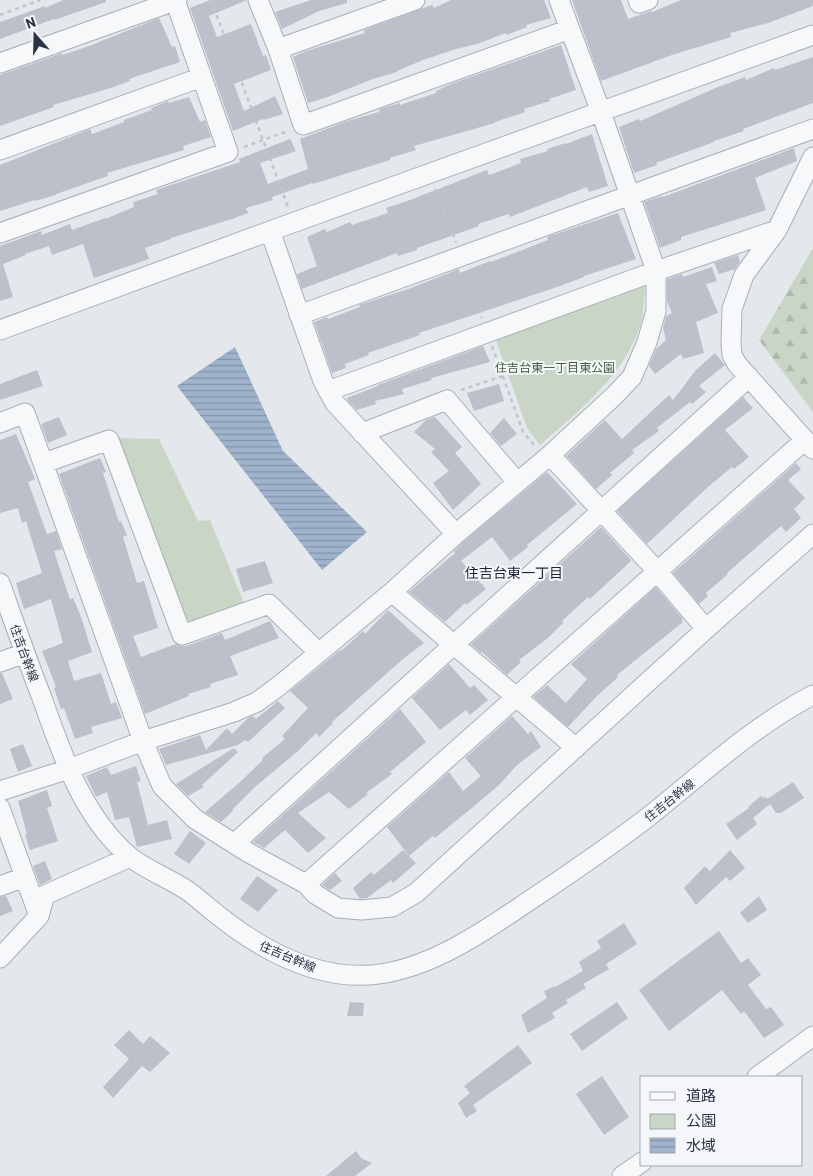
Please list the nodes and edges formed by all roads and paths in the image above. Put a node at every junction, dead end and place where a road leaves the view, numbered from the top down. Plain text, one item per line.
1 (40, 0) edge
2 (175, 0) edge
3 (211, 0) edge
4 (258, 0) edge
5 (415, 0) edge
6 (560, 0) edge
7 (638, 0) edge
8 (648, 0) edge
9 (0, 15) edge
10 (570, 30) junction
11 (813, 35) edge
12 (278, 49) junction
13 (0, 64) edge
14 (202, 77) junction
15 (601, 112) junction
16 (303, 125) junction
17 (813, 129) edge
18 (263, 140) junction
19 (0, 150) edge
20 (228, 152) junction
21 (813, 157) edge
22 (630, 195) junction
23 (294, 222) junction
24 (777, 230) junction
25 (270, 231) junction
26 (0, 233) edge
27 (656, 272) junction
28 (299, 315) junction
29 (0, 330) edge
30 (488, 333) junction
31 (503, 376) junction
32 (749, 377) junction
33 (328, 391) junction
34 (447, 400) junction
35 (0, 423) edge
36 (362, 433) junction
37 (809, 445) edge
38 (548, 456) junction
39 (44, 463) junction
40 (517, 482) junction
41 (602, 511) junction
42 (456, 534) junction
43 (813, 534) edge
44 (657, 571) junction
45 (0, 583) edge
46 (392, 592) junction
47 (706, 629) junction
48 (454, 646) junction
49 (25, 652) junction
50 (318, 652) junction
51 (0, 662) edge
52 (813, 695) edge
53 (518, 697) junction
54 (143, 741) junction
55 (576, 748) junction
56 (69, 769) junction
57 (0, 791) edge
58 (0, 808) edge
59 (235, 843) junction
60 (130, 857) junction
61 (25, 878) junction
62 (306, 884) junction
63 (0, 886) edge
64 (39, 916) junction
65 (0, 958) edge
66 (813, 1036) edge
67 (758, 1076) edge
68 (640, 1163) edge
69 (622, 1176) edge

1 - 9 path
2 - 13 street
2 - 14 street
3 - 18 path
4 - 12 street
5 - 12 street
6 - 10 street
7 - 8 street
10 - 15 street
10 - 16 street
11 - 15 street
12 - 16 street
14 - 19 street
14 - 20 street
15 - 22 street
15 - 23 street
16 - 18 path
17 - 22 street
18 - 20 path
18 - 23 path
20 - 26 street
21 - 24 street
22 - 27 street
22 - 28 street
23 - 25 street
24 - 27 street
24 - 32 street
25 - 28 street
25 - 29 street
27 - 30 street
27 - 38 street
28 - 33 street
30 - 31 path
30 - 33 street
31 - 34 path
31 - 38 path
32 - 37 street
32 - 41 street
33 - 36 street
34 - 36 street
34 - 40 street
35 - 39 street
36 - 42 street
37 - 44 street
38 - 40 street
38 - 41 street
39 - 50 street
39 - 54 street
40 - 42 street
41 - 44 street
41 - 48 street
42 - 46 street
43 - 47 street
44 - 47 street
44 - 53 street
45 - 49 street, 住吉台幹線
46 - 48 street
46 - 50 street
47 - 55 street
48 - 53 street
48 - 59 street
49 - 51 street
49 - 56 street, 住吉台幹線
50 - 54 street
52 - 60 street, 住吉台幹線
53 - 55 street
53 - 62 street
54 - 56 street
54 - 59 street
55 - 62 street
56 - 57 street
56 - 60 street, 住吉台幹線
58 - 61 street
59 - 62 street
60 - 64 street
61 - 63 street
61 - 64 street
64 - 65 street
66 - 67 street
68 - 69 street

